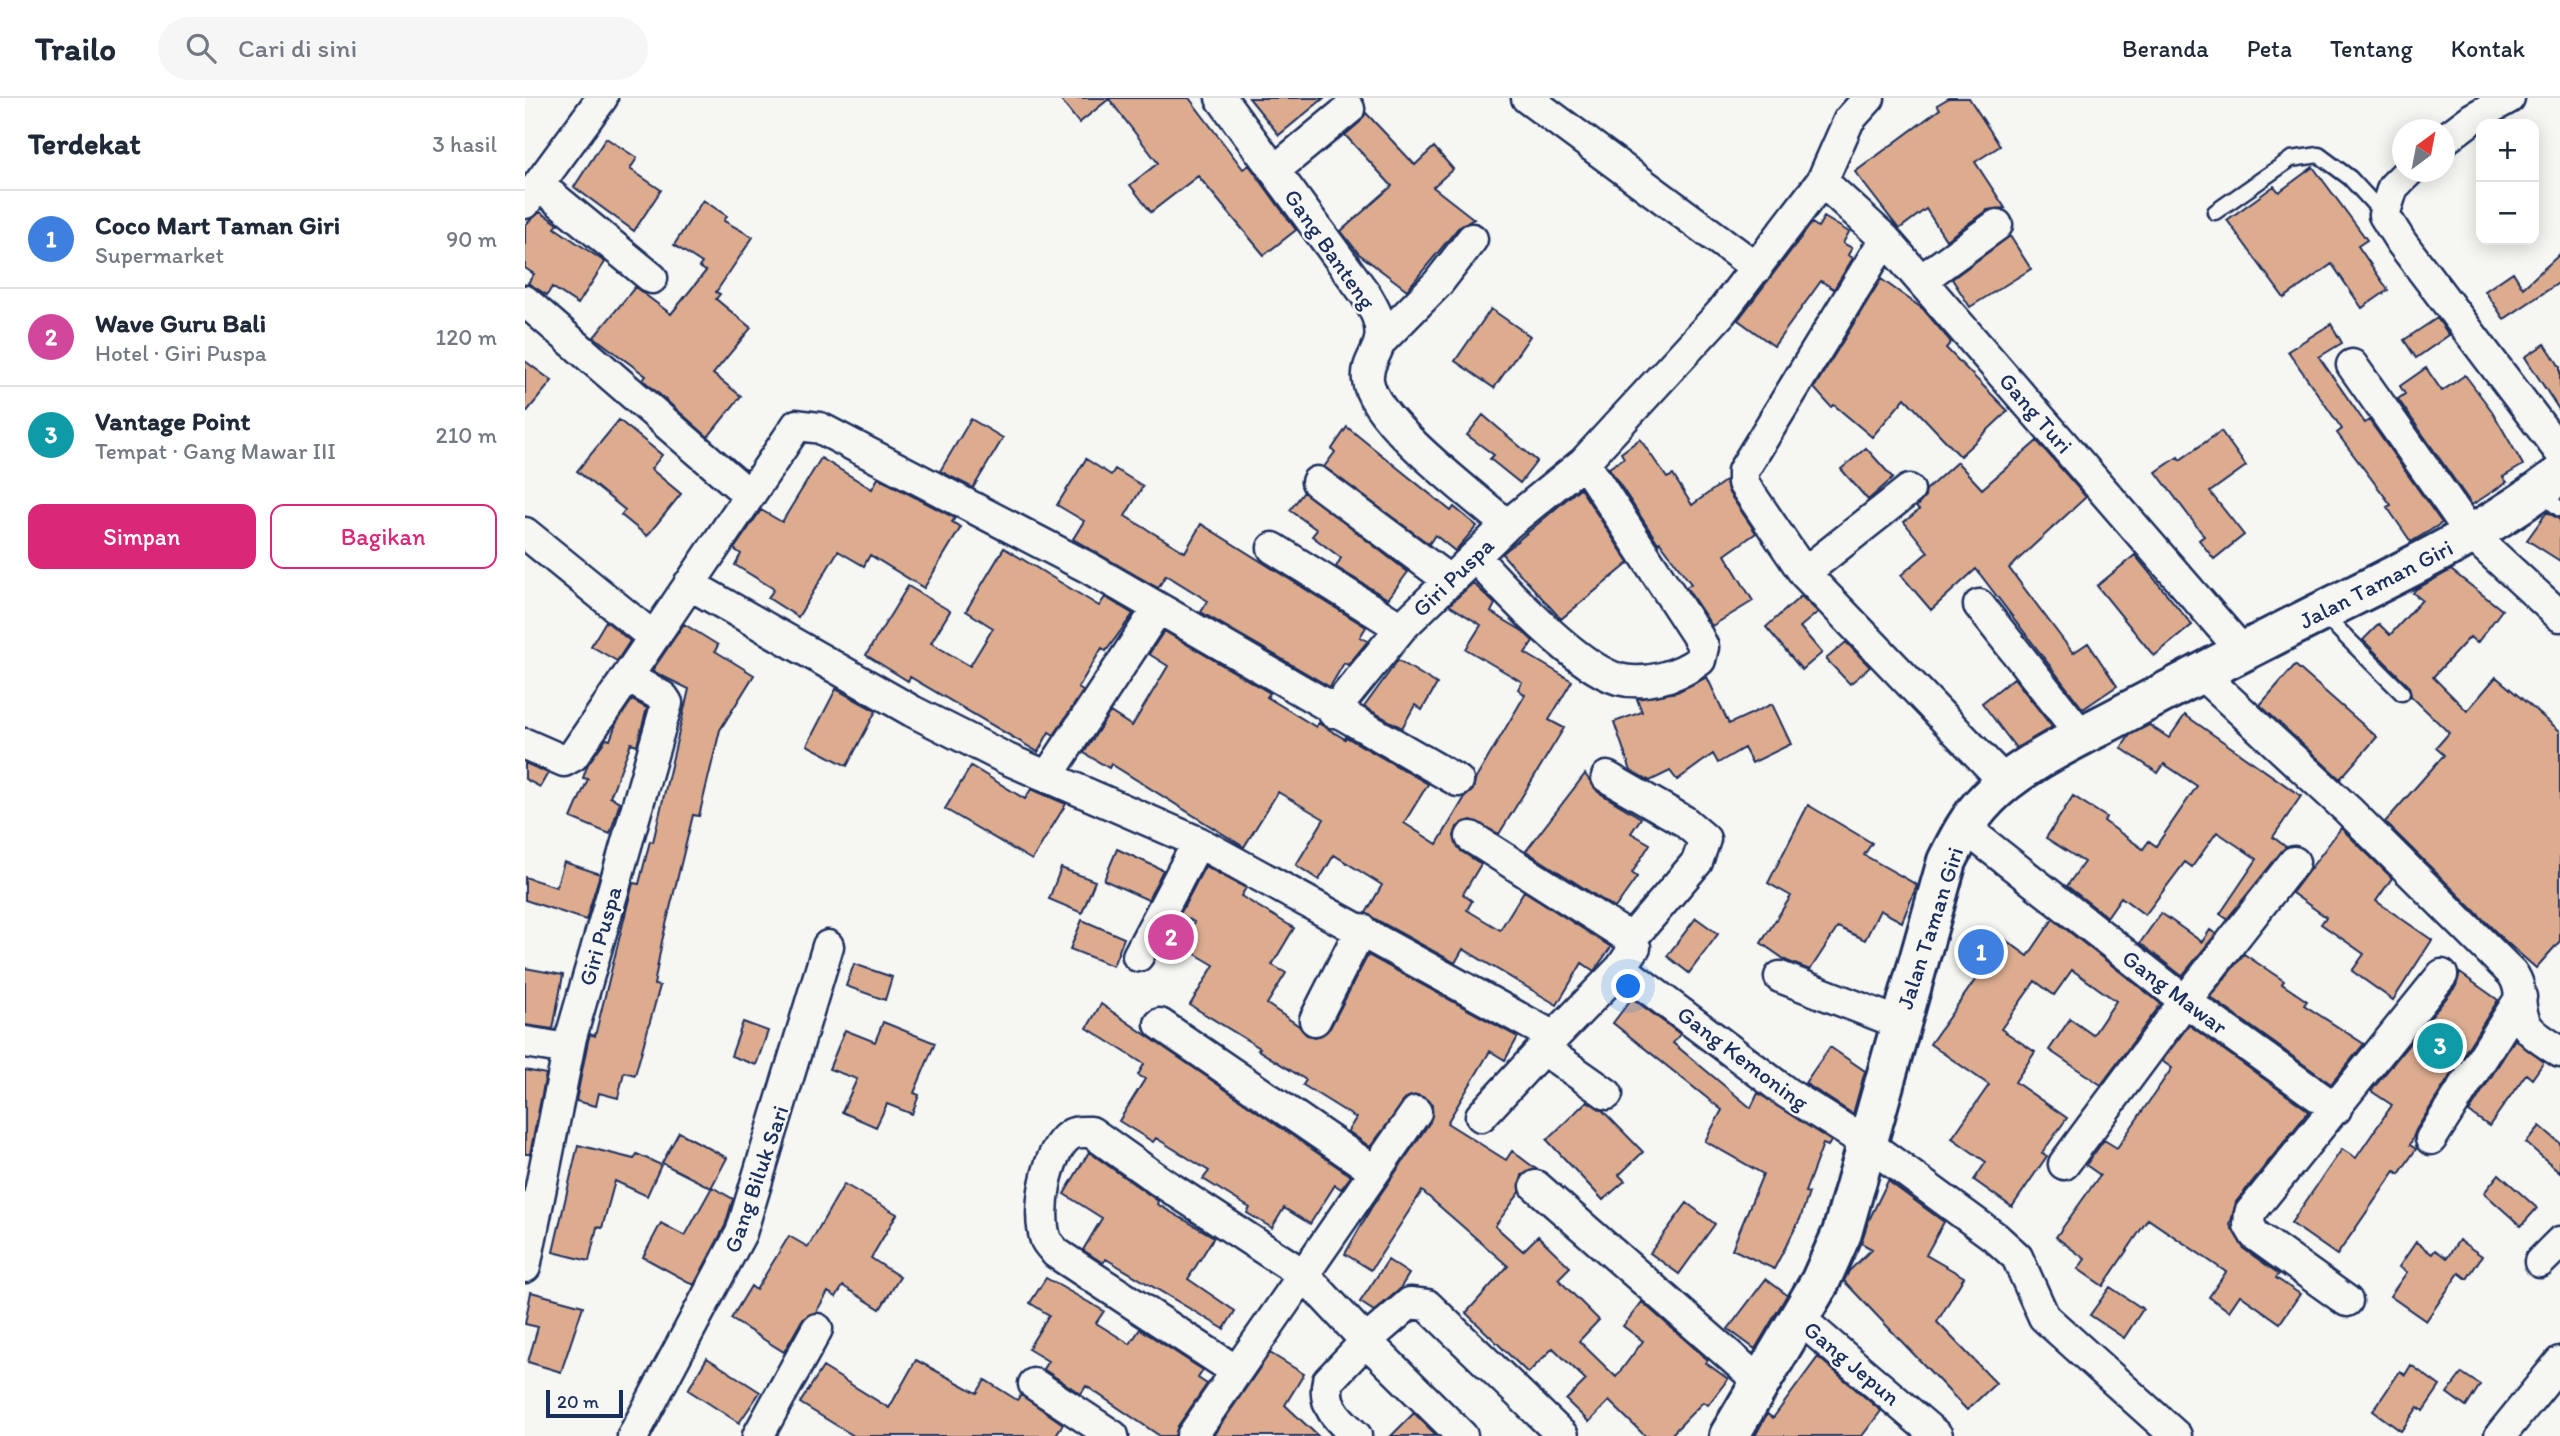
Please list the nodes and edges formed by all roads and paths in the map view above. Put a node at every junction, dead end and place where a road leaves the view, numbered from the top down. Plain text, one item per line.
1 (602, 98) edge
2 (1221, 98) edge
3 (1527, 98) edge
4 (1869, 98) edge
5 (2509, 98) edge
6 (1349, 109) dead end
7 (2455, 132) edge
8 (1275, 170) junction
9 (1822, 181) junction
10 (2398, 182) edge
11 (533, 195) edge
12 (2215, 212) dead end
13 (2384, 215) junction
14 (1997, 225) dead end
15 (1472, 239) dead end
16 (1885, 239) junction
17 (1757, 268) junction
18 (652, 278) dead end
19 (1921, 280) junction
20 (525, 301) edge
21 (1380, 342) junction
22 (2352, 365) dead end
23 (2560, 452) edge
24 (1584, 462) junction
25 (1317, 482) dead end
26 (1909, 490) dead end
27 (2553, 492) edge
28 (748, 494) junction
29 (1507, 525) junction
30 (525, 533) edge
31 (2471, 534) junction
32 (1273, 548) dead end
33 (1475, 556) junction
34 (1804, 573) junction
35 (1450, 581) junction
36 (689, 584) junction
37 (1979, 605) dead end
38 (1157, 610) junction
39 (2321, 612) junction
40 (2560, 616) edge
41 (1401, 628) junction
42 (653, 637) junction
43 (2243, 652) junction
44 (2200, 673) junction
45 (627, 677) junction
46 (2402, 693) dead end
47 (1333, 712) junction
48 (2082, 736) junction
49 (525, 744) edge
50 (1047, 777) junction
51 (1607, 777) dead end
52 (1458, 781) dead end
53 (2006, 783) junction
54 (1964, 827) junction
55 (1471, 837) dead end
56 (1198, 842) junction
57 (2294, 862) dead end
58 (1361, 929) junction
59 (1631, 939) junction
60 (828, 946) dead end
61 (1138, 956) dead end
62 (1621, 968) junction
63 (2442, 975) dead end
64 (1780, 977) dead end
65 (2521, 997) junction
66 (2185, 1000) junction
67 (1315, 1020) dead end
68 (1899, 1023) junction
69 (1160, 1024) dead end
70 (525, 1042) edge
71 (1548, 1043) junction
72 (568, 1049) junction
73 (2560, 1052) edge
74 (1608, 1094) dead end
75 (2336, 1109) junction
76 (1416, 1112) dead end
77 (1481, 1116) dead end
78 (2431, 1139) dead end
79 (1868, 1144) junction
80 (2064, 1164) dead end
81 (1373, 1170) junction
82 (1536, 1186) dead end
83 (525, 1268) edge
84 (1304, 1275) junction
85 (2347, 1301) dead end
86 (1798, 1318) junction
87 (817, 1329) dead end
88 (1366, 1341) junction
89 (2560, 1362) edge
90 (1235, 1371) junction
91 (1761, 1383) junction
92 (1034, 1384) dead end
93 (633, 1436) edge
94 (758, 1436) edge
95 (1113, 1436) edge
96 (1192, 1436) edge
97 (1356, 1436) edge
98 (1462, 1436) edge
99 (1563, 1436) edge
100 (1729, 1436) edge
101 (1937, 1436) edge
102 (2176, 1436) edge
103 (2500, 1436) edge

1 - 11 street
2 - 8 street, Gang Banteng
3 - 17 street
4 - 9 street, Giri Puspa
5 - 7 street
6 - 8 street
8 - 21 street, Gang Banteng
9 - 16 street, Gang Turi
9 - 17 street, Giri Puspa
10 - 13 street
11 - 18 street
12 - 13 lane
13 - 23 street
14 - 19 street
15 - 21 street
16 - 19 street, Gang Turi
16 - 34 street
17 - 24 street, Giri Puspa
19 - 43 street, Gang Turi
20 - 28 street
21 - 29 street, Gang Banteng
22 - 31 street
24 - 29 street, Giri Puspa
24 - 33 street
25 - 35 street
26 - 34 street
27 - 31 street, Jalan Taman Giri
28 - 36 street
28 - 38 street
29 - 33 street, Giri Puspa
30 - 42 street
31 - 39 street, Jalan Taman Giri
31 - 40 street
32 - 41 street
33 - 35 street, Giri Puspa
34 - 53 street
35 - 41 street, Giri Puspa
36 - 42 street
36 - 50 street
37 - 48 street
38 - 47 street
38 - 50 street
39 - 43 street, Jalan Taman Giri
39 - 46 lane
41 - 47 street, Giri Puspa
42 - 45 street
43 - 44 street, Jalan Taman Giri
44 - 48 street, Jalan Taman Giri
44 - 65 street
45 - 49 street
45 - 72 street, Giri Puspa
47 - 52 street
48 - 53 street, Jalan Taman Giri
50 - 56 street
51 - 59 street
53 - 54 street, Jalan Taman Giri
54 - 66 street, Gang Mawar
54 - 68 street, Jalan Taman Giri
55 - 59 street
56 - 58 street
56 - 61 street
57 - 66 street
58 - 67 street
58 - 71 street
59 - 62 street
60 - 93 street, Gang Biluk Sari
62 - 71 street
62 - 79 street, Gang Kemoning
63 - 75 street
64 - 68 street
65 - 73 street
65 - 78 street
66 - 75 street, Gang Mawar
66 - 80 street
68 - 79 street, Jalan Taman Giri
69 - 81 street
70 - 72 street
71 - 74 street
71 - 77 street
72 - 83 street, Giri Puspa
75 - 85 street
76 - 81 street
79 - 86 street, Jalan Taman Giri
79 - 102 street, Gang Kemoning
81 - 84 street
82 - 91 street
84 - 88 street
84 - 90 street
84 - 90 street
86 - 91 street, Jalan Taman Giri
86 - 101 street, Gang Jepun
87 - 94 street
88 - 97 street
88 - 98 street
88 - 99 street
89 - 103 street
90 - 96 street
91 - 100 street, Jalan Taman Giri
92 - 95 street

